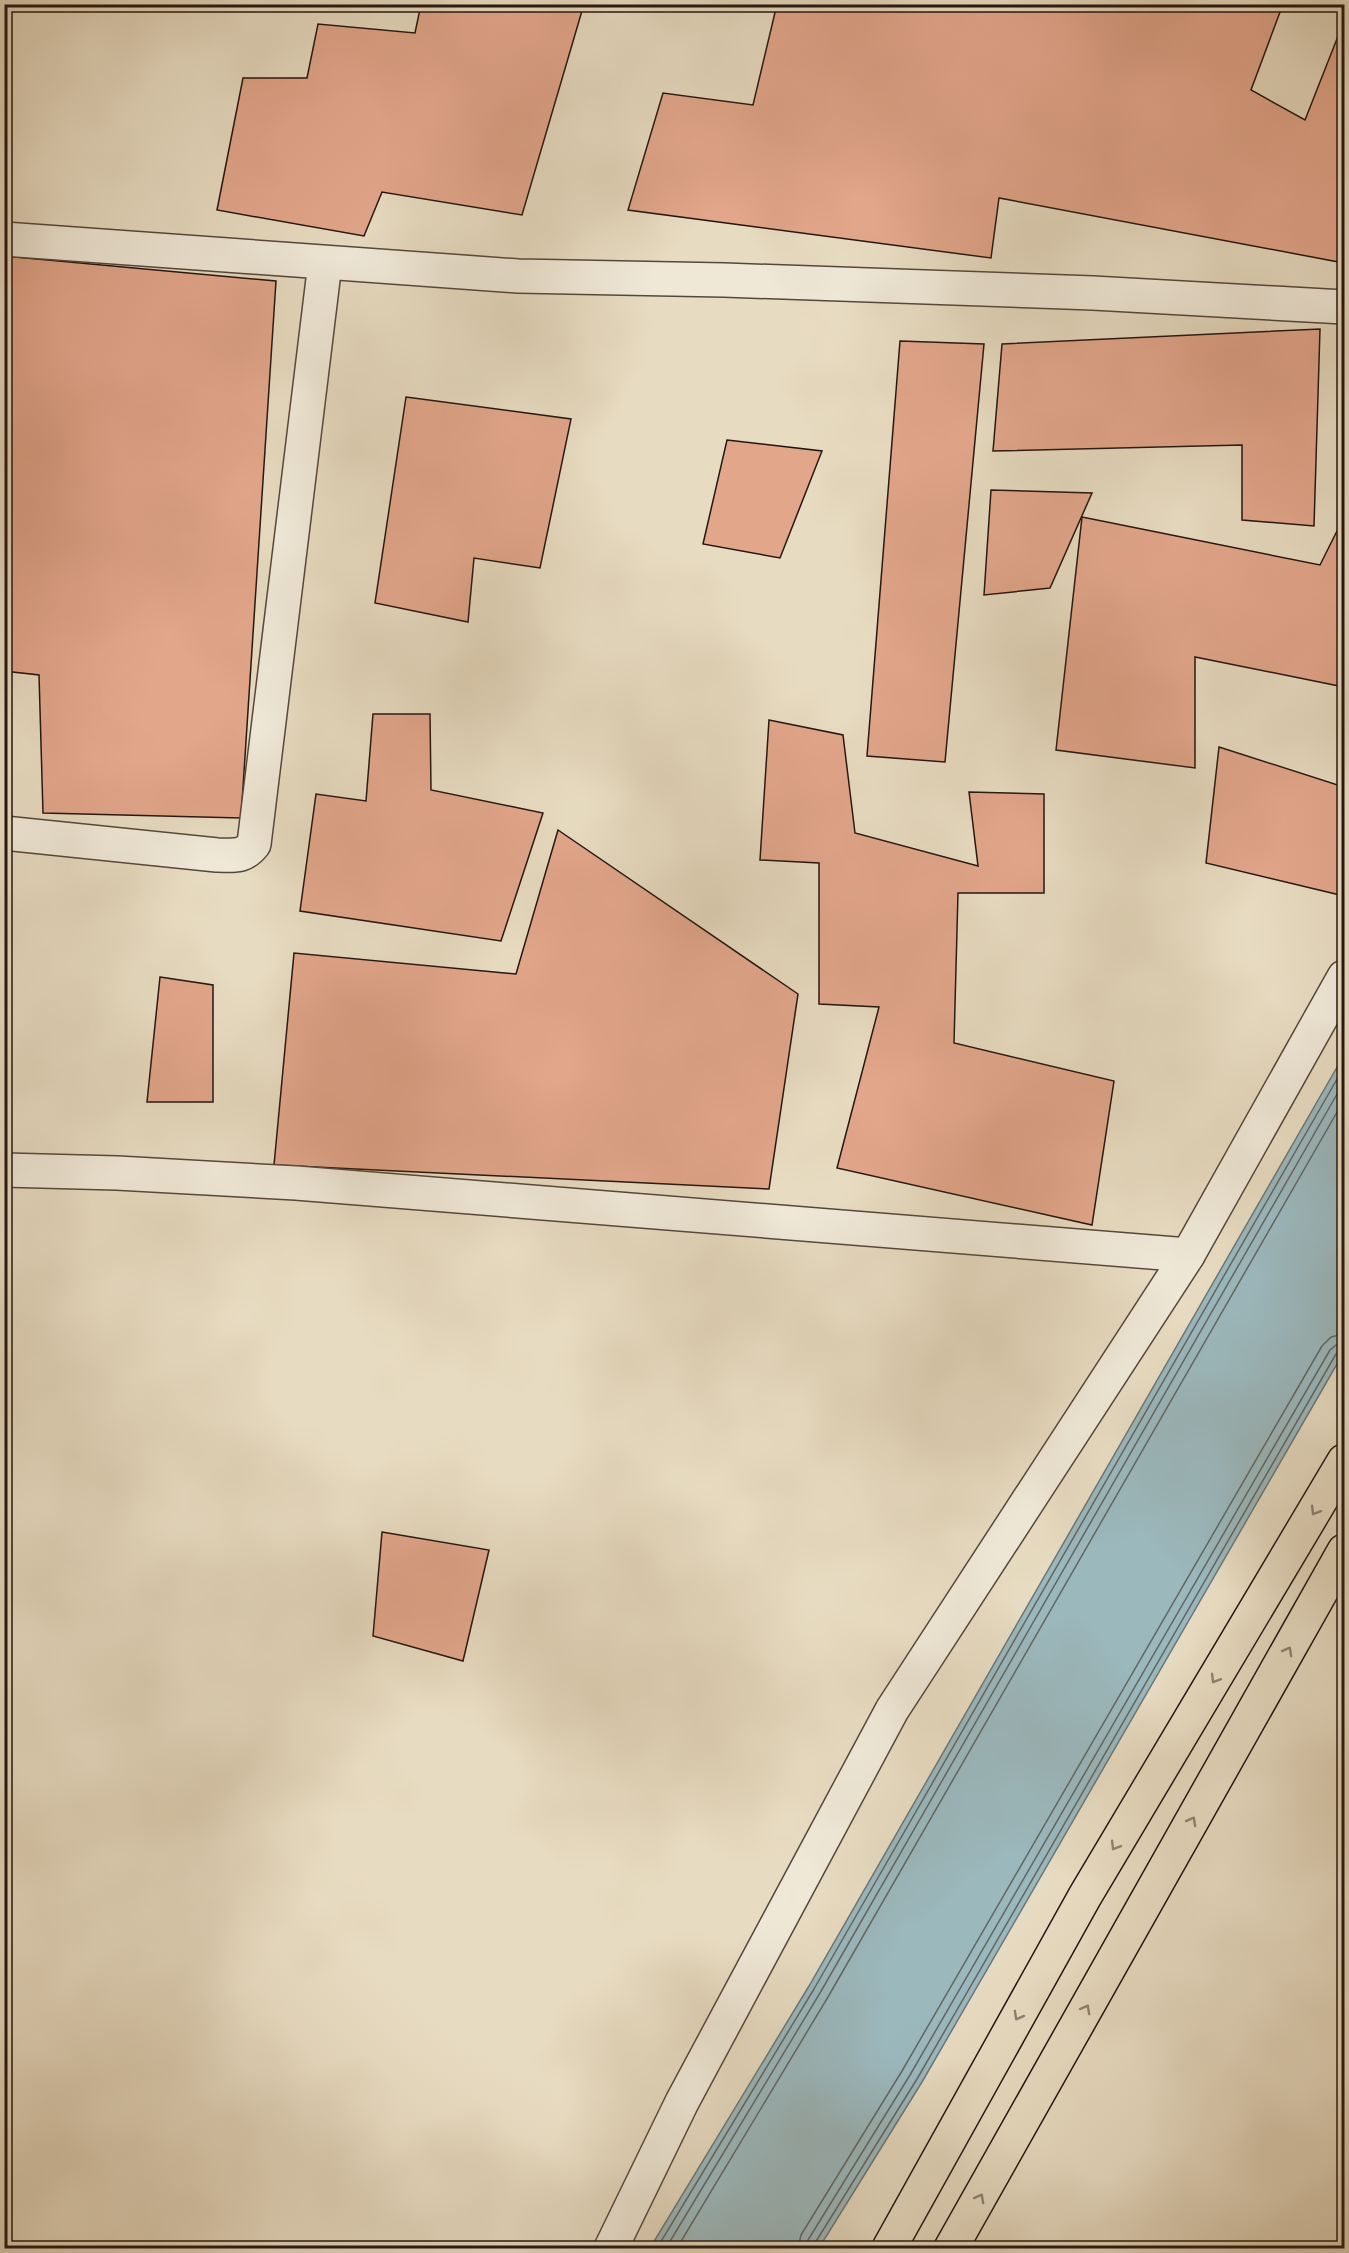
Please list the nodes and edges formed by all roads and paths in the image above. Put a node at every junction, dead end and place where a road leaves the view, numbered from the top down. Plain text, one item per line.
1 (4, 239) edge
2 (325, 263) junction
3 (1344, 307) edge
4 (4, 833) edge
5 (1344, 977) edge
6 (4, 1170) edge
7 (1188, 1255) junction
8 (1344, 1461) edge
9 (1344, 1551) edge
10 (611, 2248) edge
11 (889, 2248) edge
12 (951, 2248) edge

1 - 2 street
2 - 3 street
2 - 4 street
5 - 7 street
6 - 7 street
7 - 10 street
8 -> 11 highway
12 -> 9 highway

